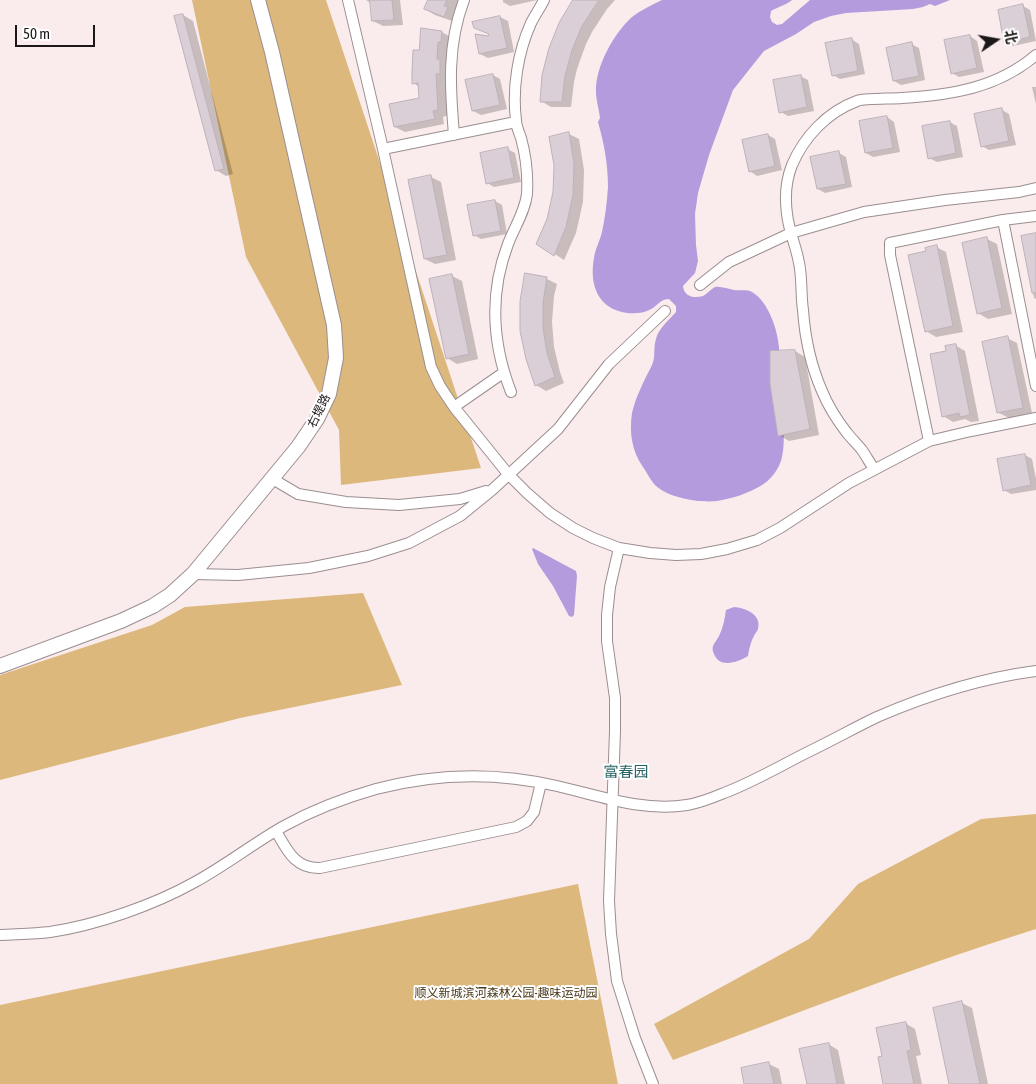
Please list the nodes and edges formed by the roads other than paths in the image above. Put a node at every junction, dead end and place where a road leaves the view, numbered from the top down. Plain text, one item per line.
1 (258, 0) edge
2 (348, 0) edge
3 (464, 0) edge
4 (544, 0) edge
5 (1036, 55) edge
6 (516, 122) junction
7 (454, 135) junction
8 (383, 149) junction
9 (1036, 188) edge
10 (1036, 216) edge
11 (1003, 220) junction
12 (791, 233) junction
13 (700, 285) dead end
14 (665, 311) dead end
15 (503, 373) junction
16 (1036, 386) edge
17 (511, 392) dead end
18 (454, 407) junction
19 (1036, 418) edge
20 (929, 441) junction
21 (874, 469) junction
22 (508, 474) junction
23 (271, 478) junction
24 (492, 490) junction
25 (619, 548) junction
26 (193, 574) junction
27 (0, 666) edge
28 (1036, 671) edge
29 (541, 783) junction
30 (613, 800) junction
31 (276, 831) junction
32 (0, 935) edge
33 (654, 1084) edge

1 - 23 main road, 右堤路
2 - 8 street
3 - 7 street
4 - 6 street
5 - 12 street
6 - 7 street
6 - 15 street
7 - 8 street
8 - 18 street
9 - 12 street
10 - 11 street
11 - 16 street
11 - 20 street
12 - 13 street
12 - 21 street
14 - 22 street
15 - 17 street
15 - 18 street
18 - 22 street
19 - 20 street
20 - 21 street
21 - 25 street
22 - 24 street
22 - 25 street
23 - 24 street
23 - 26 main road, 右堤路
24 - 26 street
25 - 30 street
26 - 27 main road, 右堤路
28 - 30 street
29 - 30 street
29 - 31 street
29 - 31 street
30 - 33 street
31 - 32 street

